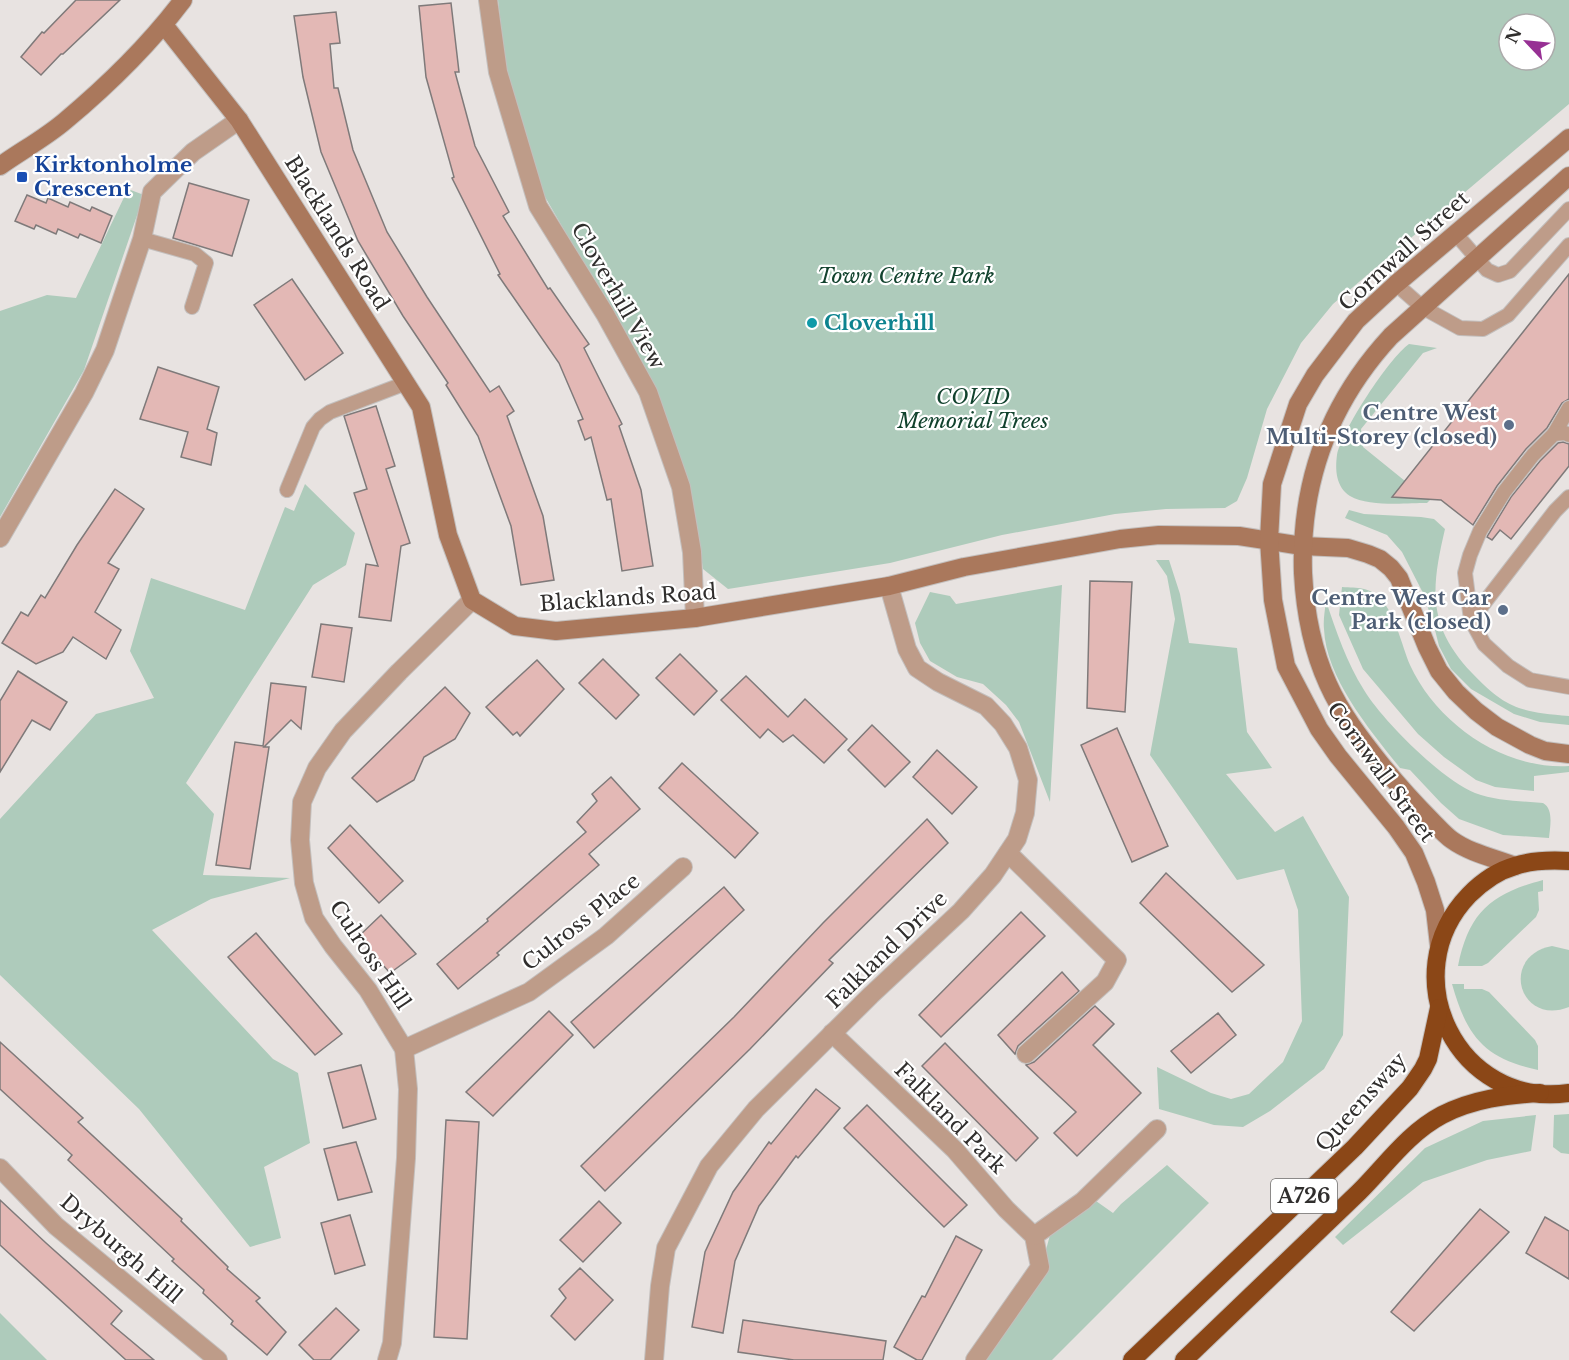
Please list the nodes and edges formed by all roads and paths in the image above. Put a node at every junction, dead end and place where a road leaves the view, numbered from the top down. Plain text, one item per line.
1 (183, 0) edge
2 (489, 0) edge
3 (164, 25) junction
4 (239, 120) junction
5 (1569, 138) edge
6 (0, 165) edge
7 (1569, 176) edge
8 (1569, 209) edge
9 (1455, 233) junction
10 (142, 239) junction
11 (1569, 245) edge
12 (1477, 258) junction
13 (1396, 284) junction
14 (192, 307) dead end
15 (1422, 307) junction
16 (406, 383) junction
17 (1569, 408) edge
18 (1554, 434) junction
19 (1569, 435) edge
20 (287, 490) dead end
21 (1569, 497) edge
22 (0, 538) edge
23 (1269, 540) junction
24 (1302, 546) junction
25 (889, 586) junction
26 (472, 600) junction
27 (695, 618) junction
28 (1471, 620) junction
29 (1568, 684) edge
30 (1569, 754) edge
31 (1008, 853) junction
32 (1569, 861) edge
33 (1515, 866) junction
34 (683, 867) dead end
35 (1439, 945) junction
36 (1439, 1008) junction
37 (832, 1033) junction
38 (404, 1049) junction
39 (1026, 1054) dead end
40 (1519, 1093) junction
41 (1569, 1093) edge
42 (1157, 1129) dead end
43 (0, 1168) edge
44 (1034, 1236) junction
45 (218, 1360) edge
46 (387, 1360) edge
47 (654, 1360) edge
48 (975, 1360) edge
49 (1132, 1360) edge
50 (1184, 1360) edge

1 - 3 street
2 - 27 street, Cloverhill View
3 - 4 street, Blacklands Road
3 - 6 street
4 - 10 street
4 - 16 street, Blacklands Road
5 - 9 street, Cornwall Street
7 - 12 street, Cornwall Street
8 - 12 lane
9 - 12 lane
9 - 13 street, Cornwall Street
10 - 14 lane
10 - 22 street
11 - 15 lane
12 - 15 street, Cornwall Street
13 - 15 lane
13 - 23 street, Cornwall Street
15 - 24 street, Cornwall Street
16 - 20 lane
16 - 26 street, Blacklands Road
17 - 18 lane
18 - 19 lane
18 - 28 lane
21 - 28 lane
23 - 24 street, Blacklands Road
23 - 25 street, Blacklands Road
23 - 35 street, Cornwall Street
24 - 30 street, Blacklands Road
24 - 33 street, Cornwall Street
25 - 27 street, Blacklands Road
25 - 31 street, Falkland Drive
26 - 27 street, Blacklands Road
26 - 38 street, Culross Hill
28 - 29 lane
31 - 37 street, Falkland Drive
31 - 39 street
32 - 33 highway, A726
33 - 35 highway, A726
34 - 38 street, Culross Place
35 - 36 highway, A726
36 - 40 highway, A726
36 - 49 highway, Queensway / A726
37 - 44 street, Falkland Park
37 - 47 street, Falkland Drive
38 - 46 street, Culross Hill
40 - 41 highway, A726
40 - 50 highway, A726
42 - 44 street
43 - 45 street, Dryburgh Hill
44 - 48 street

